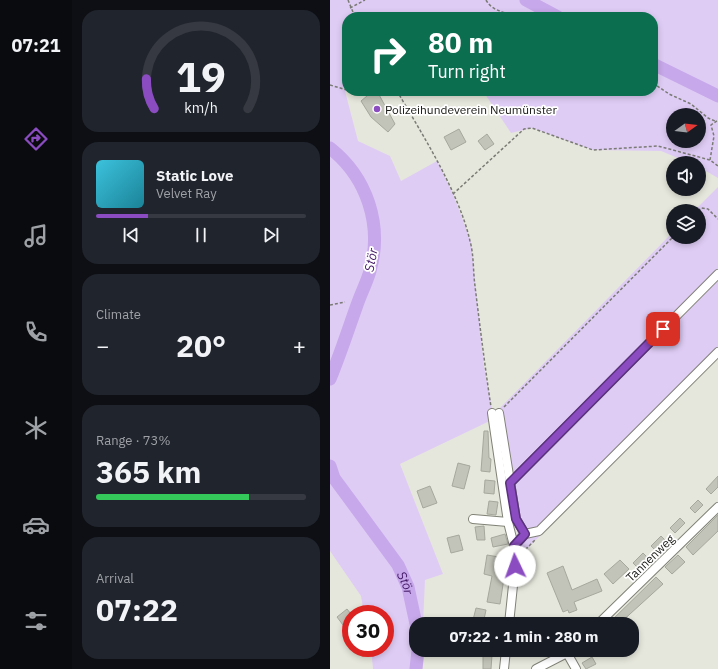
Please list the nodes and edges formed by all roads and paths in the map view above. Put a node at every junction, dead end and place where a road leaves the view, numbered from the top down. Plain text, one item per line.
1 (348, 0) edge
2 (365, 0) edge
3 (486, 0) edge
4 (350, 8) junction
5 (352, 12) edge
6 (504, 12) edge
7 (330, 85) edge
8 (658, 86) edge
9 (342, 89) edge
10 (400, 96) edge
11 (717, 120) edge
12 (710, 160) junction
13 (718, 166) edge
14 (453, 194) junction
15 (706, 209) edge
16 (718, 219) edge
17 (666, 244) edge
18 (718, 274) edge
19 (345, 302) dead end
20 (330, 305) edge
21 (718, 352) edge
22 (496, 413) junction
23 (510, 483) junction
24 (718, 507) edge
25 (473, 519) dead end
26 (508, 522) junction
27 (525, 534) junction
28 (514, 546) junction
29 (510, 617) edge
30 (605, 617) edge
31 (505, 657) edge
32 (558, 657) edge
33 (571, 657) edge
34 (504, 669) edge
35 (536, 669) edge
36 (576, 669) edge

1 - 4 path
2 - 4 path
3 - 6 path
4 - 5 path
7 - 9 path
8 - 11 path
10 - 14 path
11 - 12 path
12 - 13 path
12 - 14 path
14 - 22 path
15 - 16 path
17 - 22 path
18 - 23 street
19 - 20 path
21 - 27 street
22 - 23 street
22 - 26 street
23 - 27 street
24 - 30 street, Tannenweg
25 - 26 street
26 - 28 street
27 - 28 street
28 - 29 street
31 - 34 street
32 - 35 street
33 - 36 street

